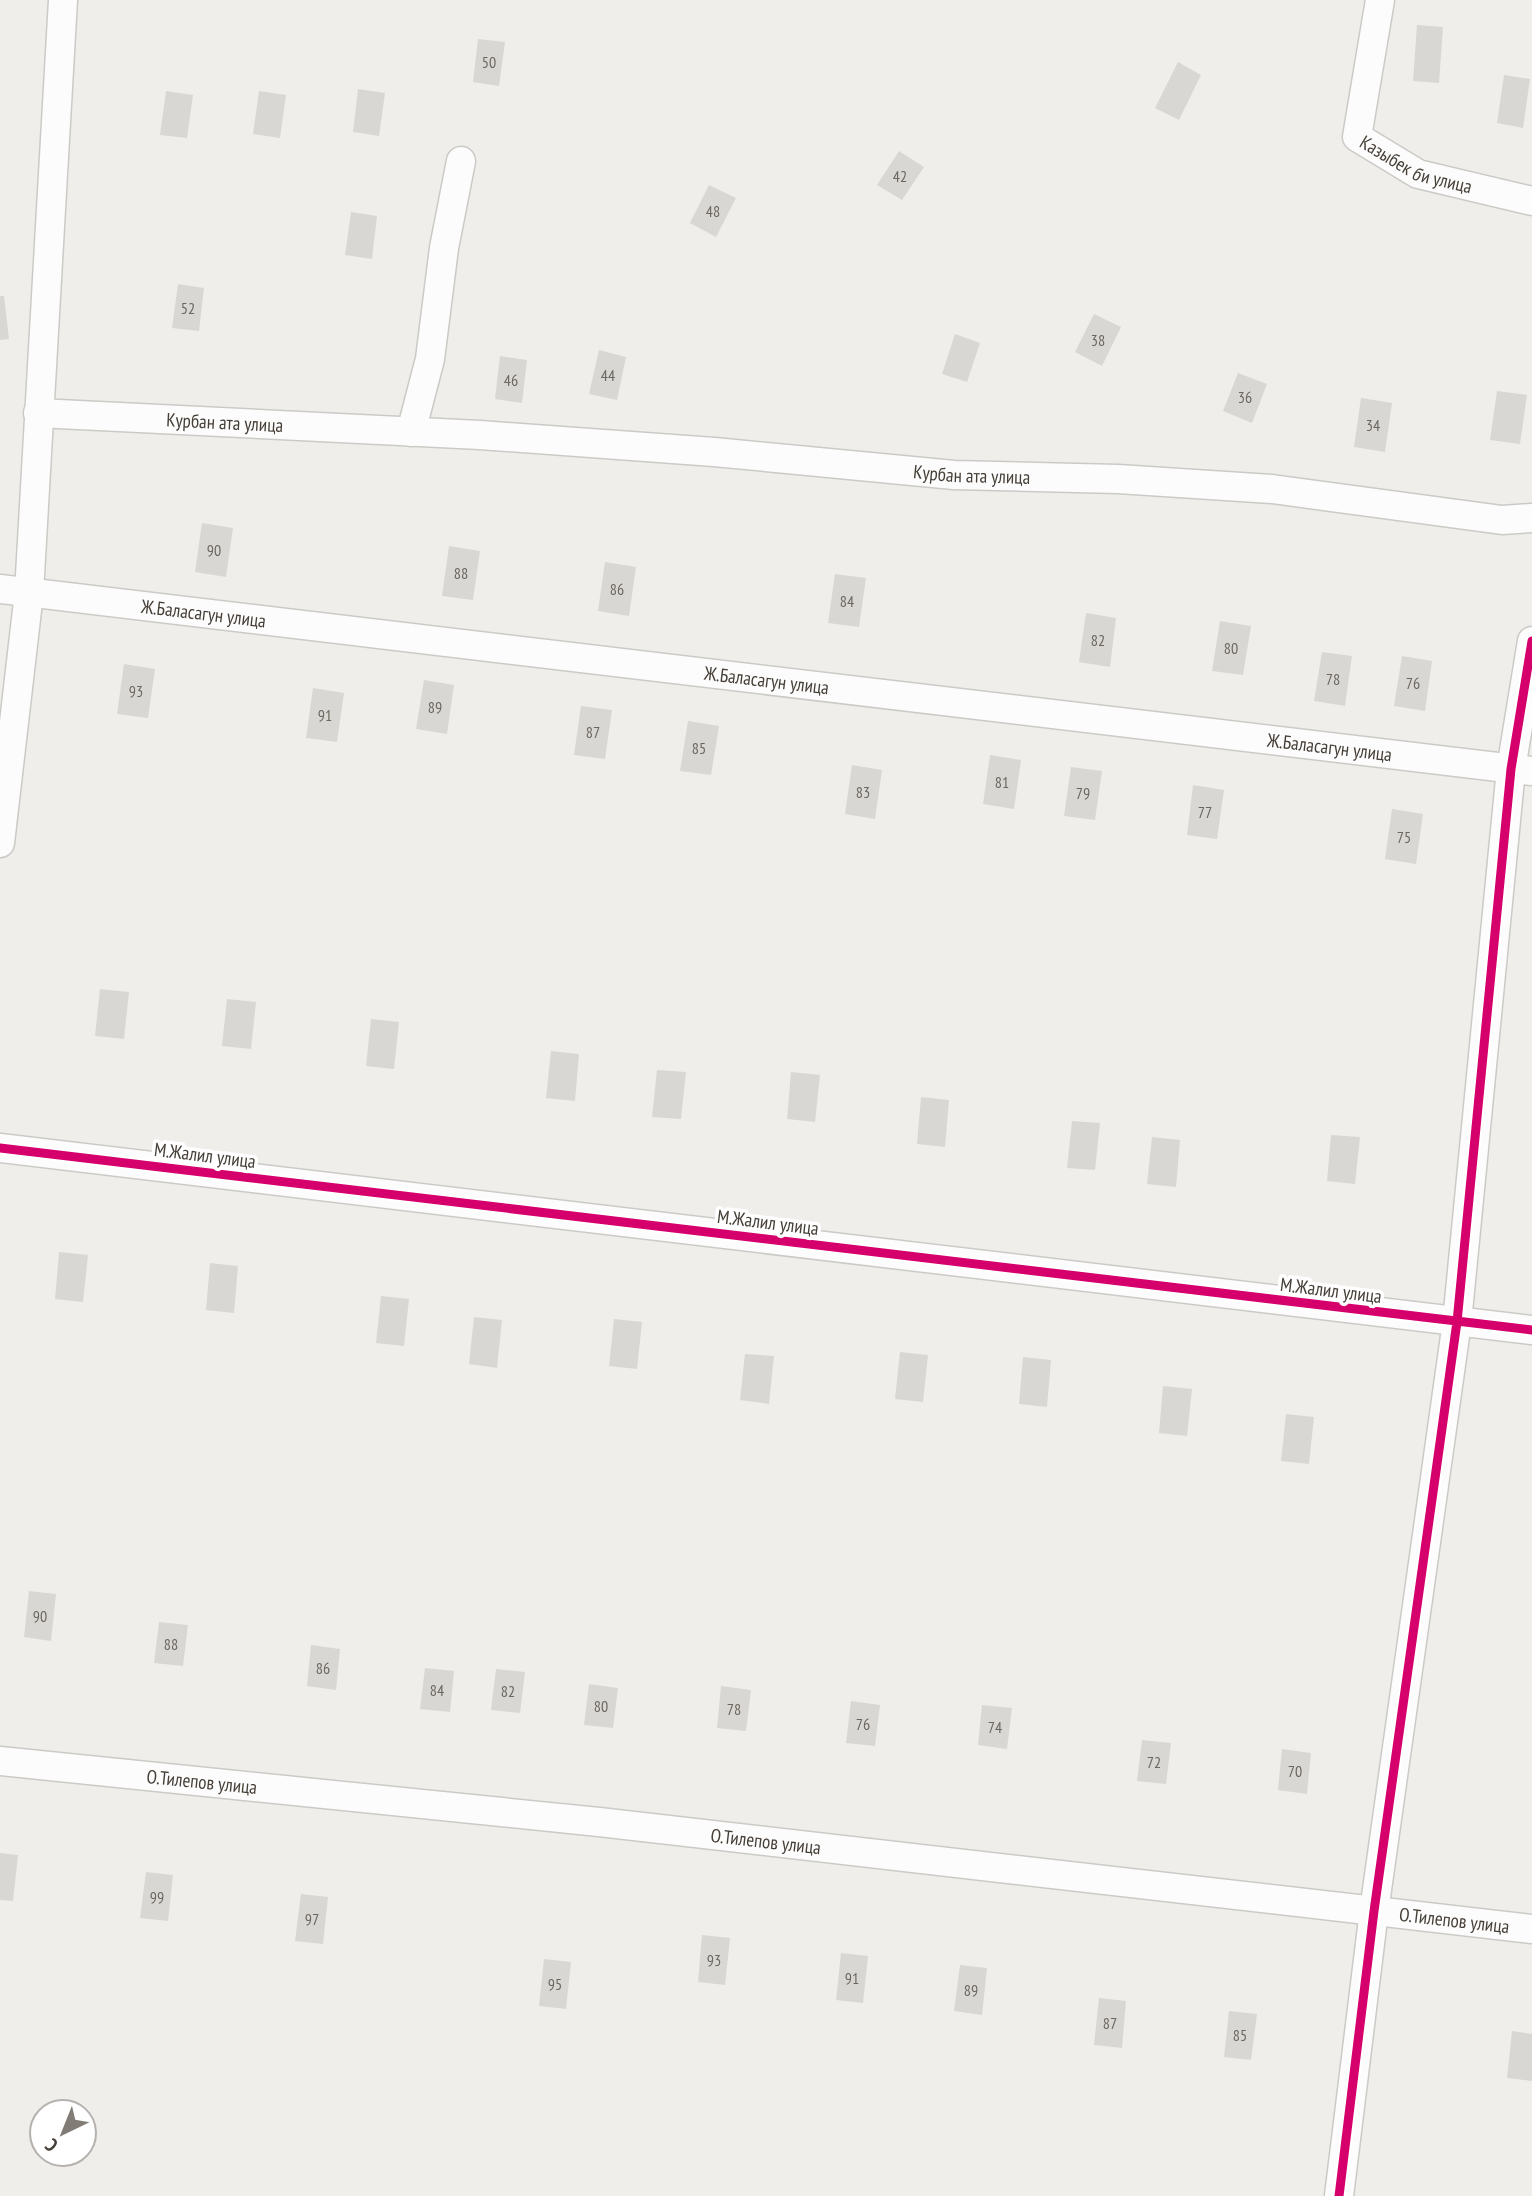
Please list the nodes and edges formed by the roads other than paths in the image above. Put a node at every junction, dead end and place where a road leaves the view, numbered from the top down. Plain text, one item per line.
1 (63, 0) edge
2 (1380, 0) edge
3 (461, 161) dead end
4 (1532, 201) edge
5 (38, 413) junction
6 (411, 432) junction
7 (1532, 518) edge
8 (0, 589) edge
9 (29, 593) junction
10 (1532, 641) edge
11 (1521, 770) edge
12 (0, 843) edge
13 (0, 1148) edge
14 (1457, 1322) junction
15 (1532, 1330) edge
16 (0, 1761) edge
17 (1374, 1911) junction
18 (1532, 1929) edge
19 (1339, 2196) edge

1 - 5 street
2 - 4 street, Казыбек би улица
3 - 6 street
5 - 6 street, Курбан ата улица
5 - 9 street
6 - 7 street, Курбан ата улица
8 - 9 street, Ж.Баласагун улица
9 - 11 street, Ж.Баласагун улица
9 - 12 street
10 - 11 street
11 - 14 street
13 - 14 street, М.Жалил улица
14 - 15 street, М.Жалил улица
14 - 17 street
16 - 17 street, О.Тилепов улица
17 - 18 street, О.Тилепов улица
17 - 19 street

